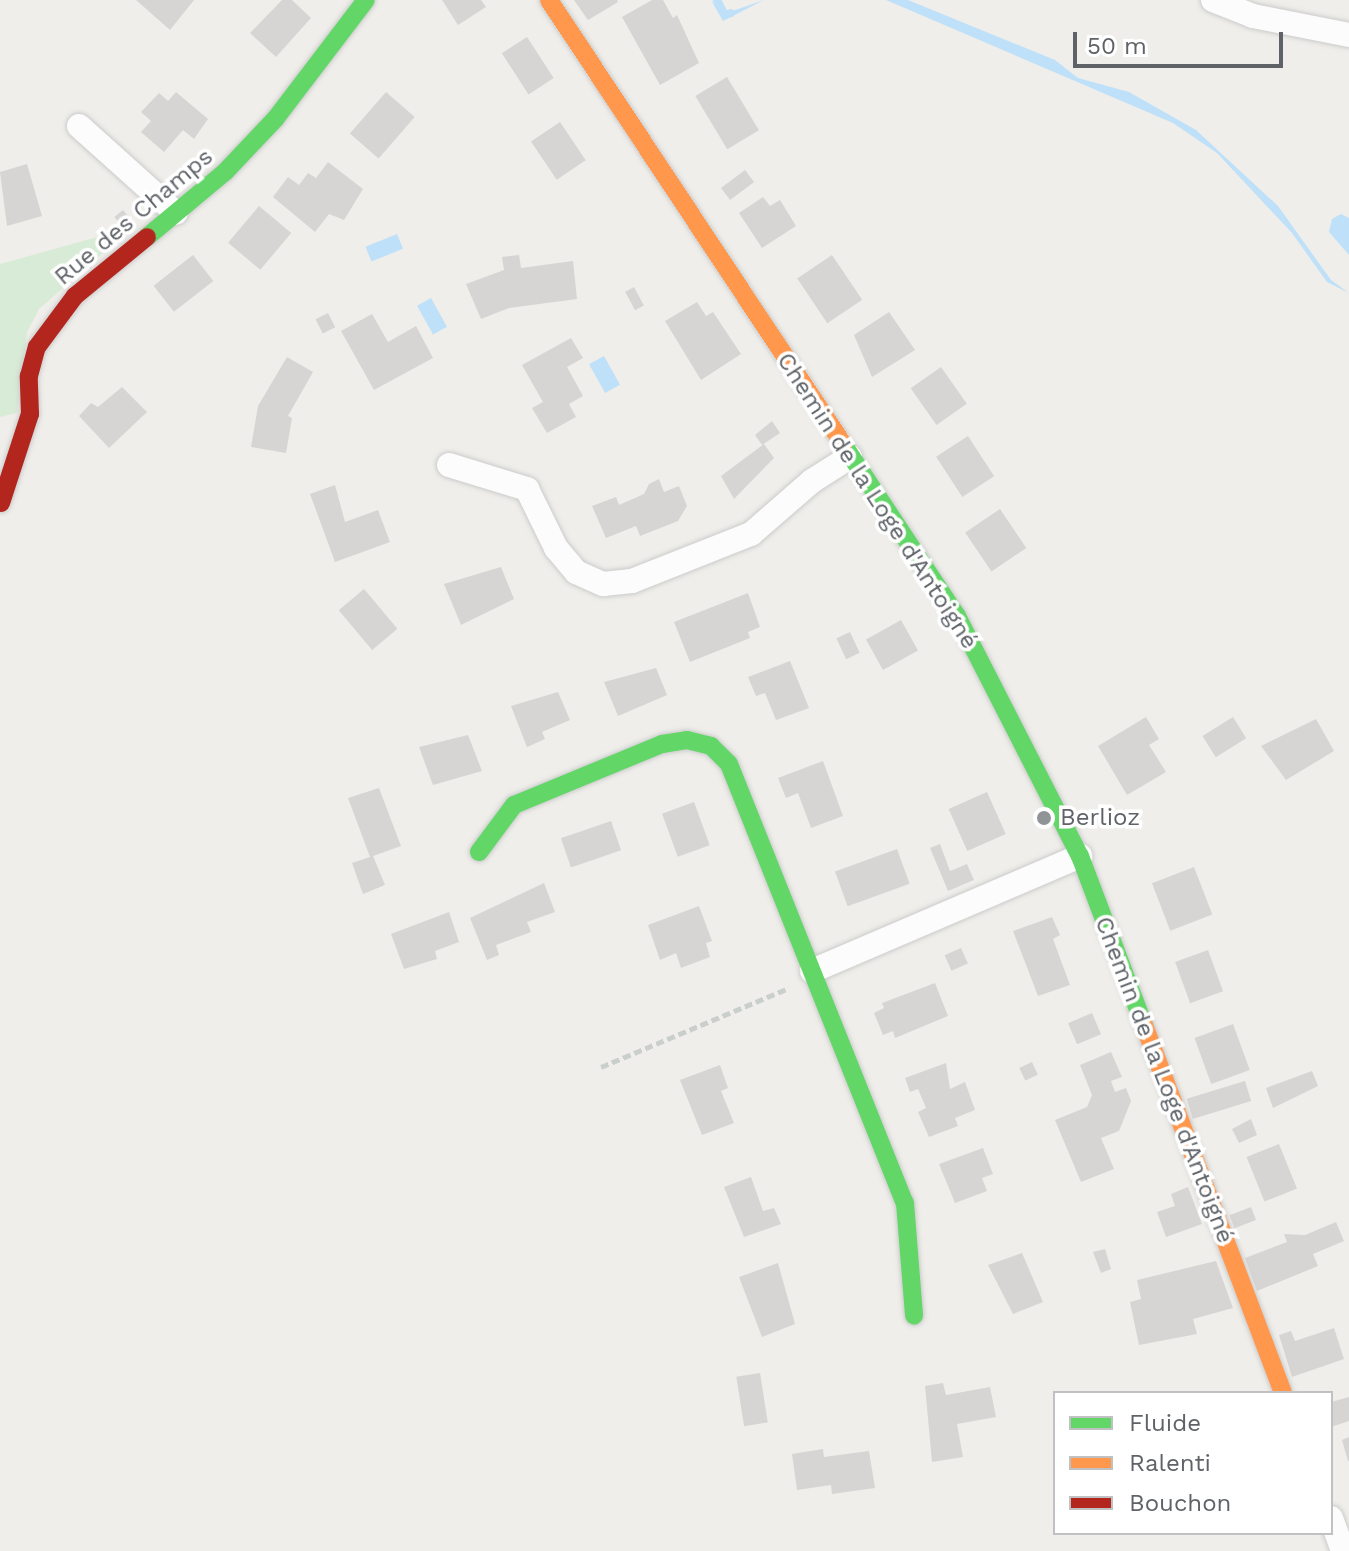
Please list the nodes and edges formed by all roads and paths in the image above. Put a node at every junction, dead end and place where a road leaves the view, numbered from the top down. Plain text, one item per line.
1 (366, 0) edge
2 (549, 0) edge
3 (1213, 0) edge
4 (1349, 35) edge
5 (79, 126) dead end
6 (176, 213) junction
7 (850, 457) junction
8 (449, 465) dead end
9 (1, 503) edge
10 (479, 852) dead end
11 (1080, 856) junction
12 (812, 971) junction
13 (601, 1067) dead end
14 (914, 1316) dead end
15 (1282, 1391) edge
16 (1333, 1524) edge
17 (1343, 1551) edge

1 - 6 street, Rue des Champs
2 - 7 street, Chemin de la Loge d'Antoigné
3 - 4 street
5 - 6 street
6 - 9 street, Rue des Champs
7 - 8 street
7 - 11 street, Chemin de la Loge d'Antoigné
10 - 12 street
11 - 12 street
11 - 15 street, Chemin de la Loge d'Antoigné
12 - 13 path
12 - 14 street
16 - 17 street

